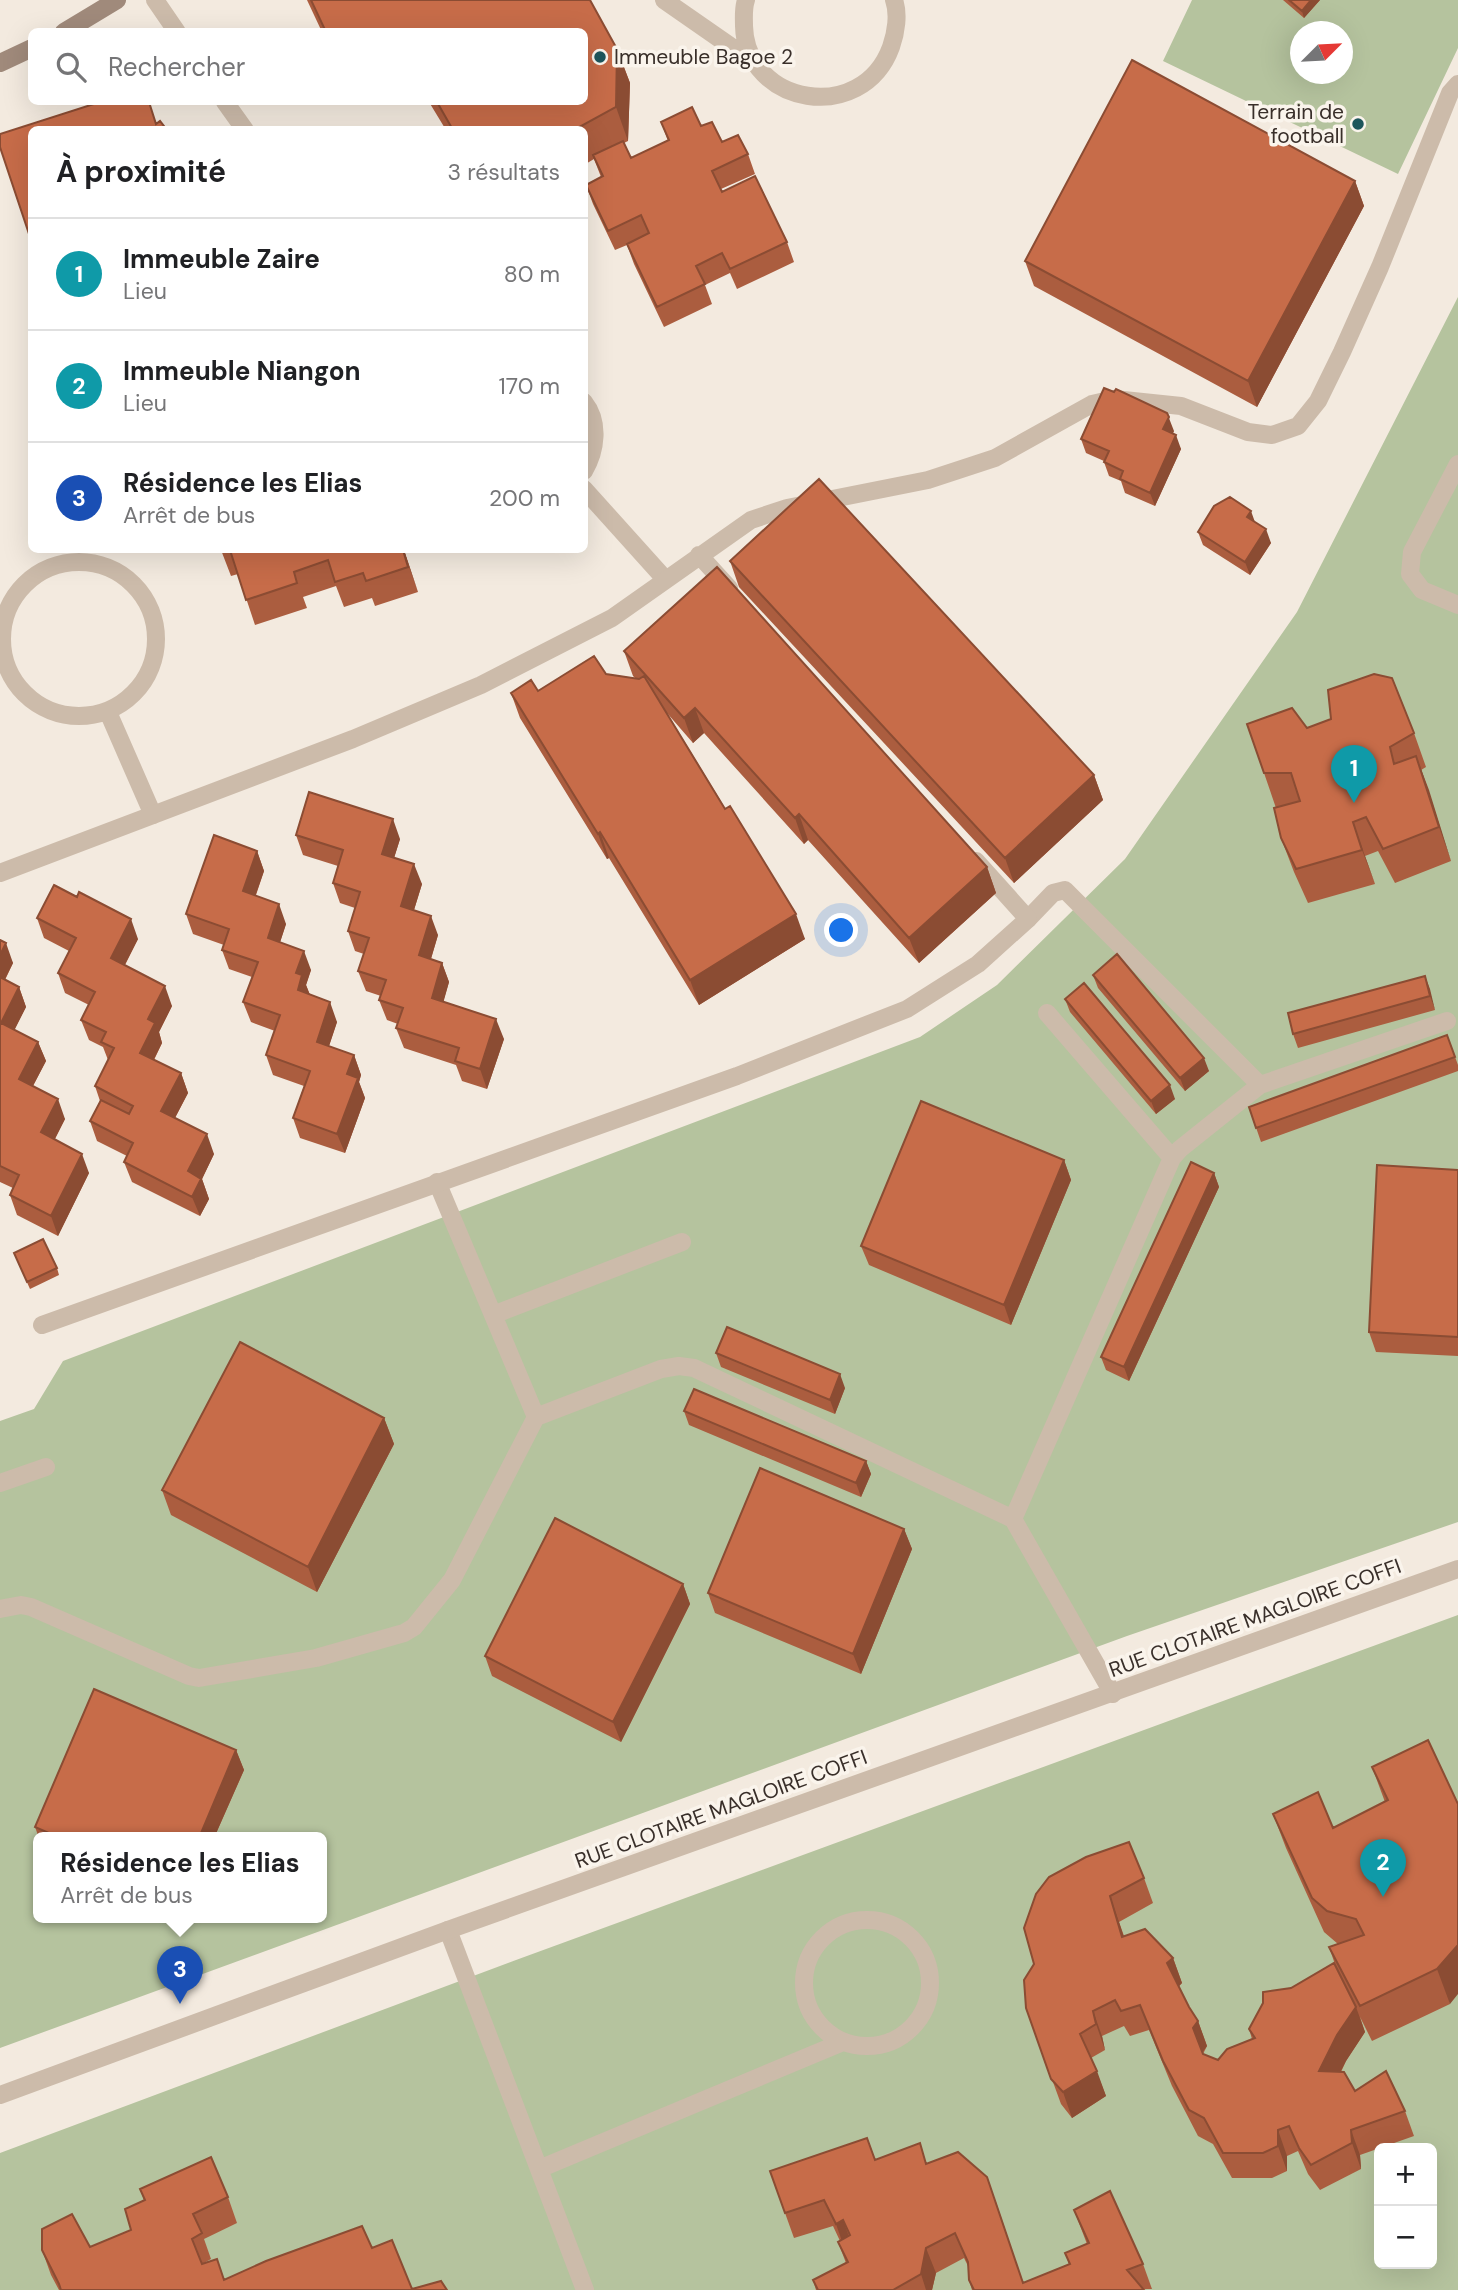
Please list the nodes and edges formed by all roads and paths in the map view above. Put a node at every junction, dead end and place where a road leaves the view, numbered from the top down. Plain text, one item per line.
1 (117, 0) edge
2 (155, 0) edge
3 (664, 0) edge
4 (746, 0) edge
5 (894, 0) edge
6 (71, 28) edge
7 (174, 28) edge
8 (28, 50) edge
9 (0, 64) edge
10 (756, 64) junction
11 (1458, 84) edge
12 (227, 105) edge
13 (242, 126) edge
14 (588, 406) edge
15 (1458, 464) edge
16 (588, 465) edge
17 (588, 493) edge
18 (699, 555) junction
19 (665, 579) junction
20 (745, 605) edge
21 (1458, 605) edge
22 (1, 637) edge
23 (108, 712) junction
24 (153, 815) junction
25 (964, 848) edge
26 (0, 873) edge
27 (1028, 919) junction
28 (1047, 1013) dead end
29 (1447, 1021) dead end
30 (1259, 1085) junction
31 (1172, 1158) junction
32 (437, 1182) junction
33 (682, 1242) dead end
34 (493, 1315) junction
35 (42, 1325) dead end
36 (536, 1417) junction
37 (46, 1467) dead end
38 (0, 1483) edge
39 (1013, 1519) junction
40 (1458, 1569) edge
41 (0, 1609) edge
42 (1113, 1694) junction
43 (448, 1930) junction
44 (843, 2042) junction
45 (0, 2095) edge
46 (539, 2169) junction
47 (585, 2290) edge

1 - 6 street
2 - 7 street
3 - 10 street
4 - 10 street
5 - 10 street
8 - 9 street
11 - 18 street
12 - 13 street
14 - 16 street
15 - 21 street
17 - 19 street
18 - 19 street
18 - 20 street
19 - 24 street
22 - 23 street
22 - 23 street
23 - 24 street
24 - 26 street
25 - 27 street
27 - 30 street
27 - 32 street
28 - 31 street
29 - 30 street
30 - 31 street
31 - 39 street
32 - 34 street
32 - 35 street
33 - 34 street
34 - 36 street
36 - 39 street
36 - 41 street
37 - 38 street
39 - 42 street
40 - 42 street, RUE CLOTAIRE MAGLOIRE COFFI
42 - 43 street, RUE CLOTAIRE MAGLOIRE COFFI
43 - 45 street, RUE CLOTAIRE MAGLOIRE COFFI
43 - 46 street
44 - 44 street
44 - 46 street
46 - 47 street

